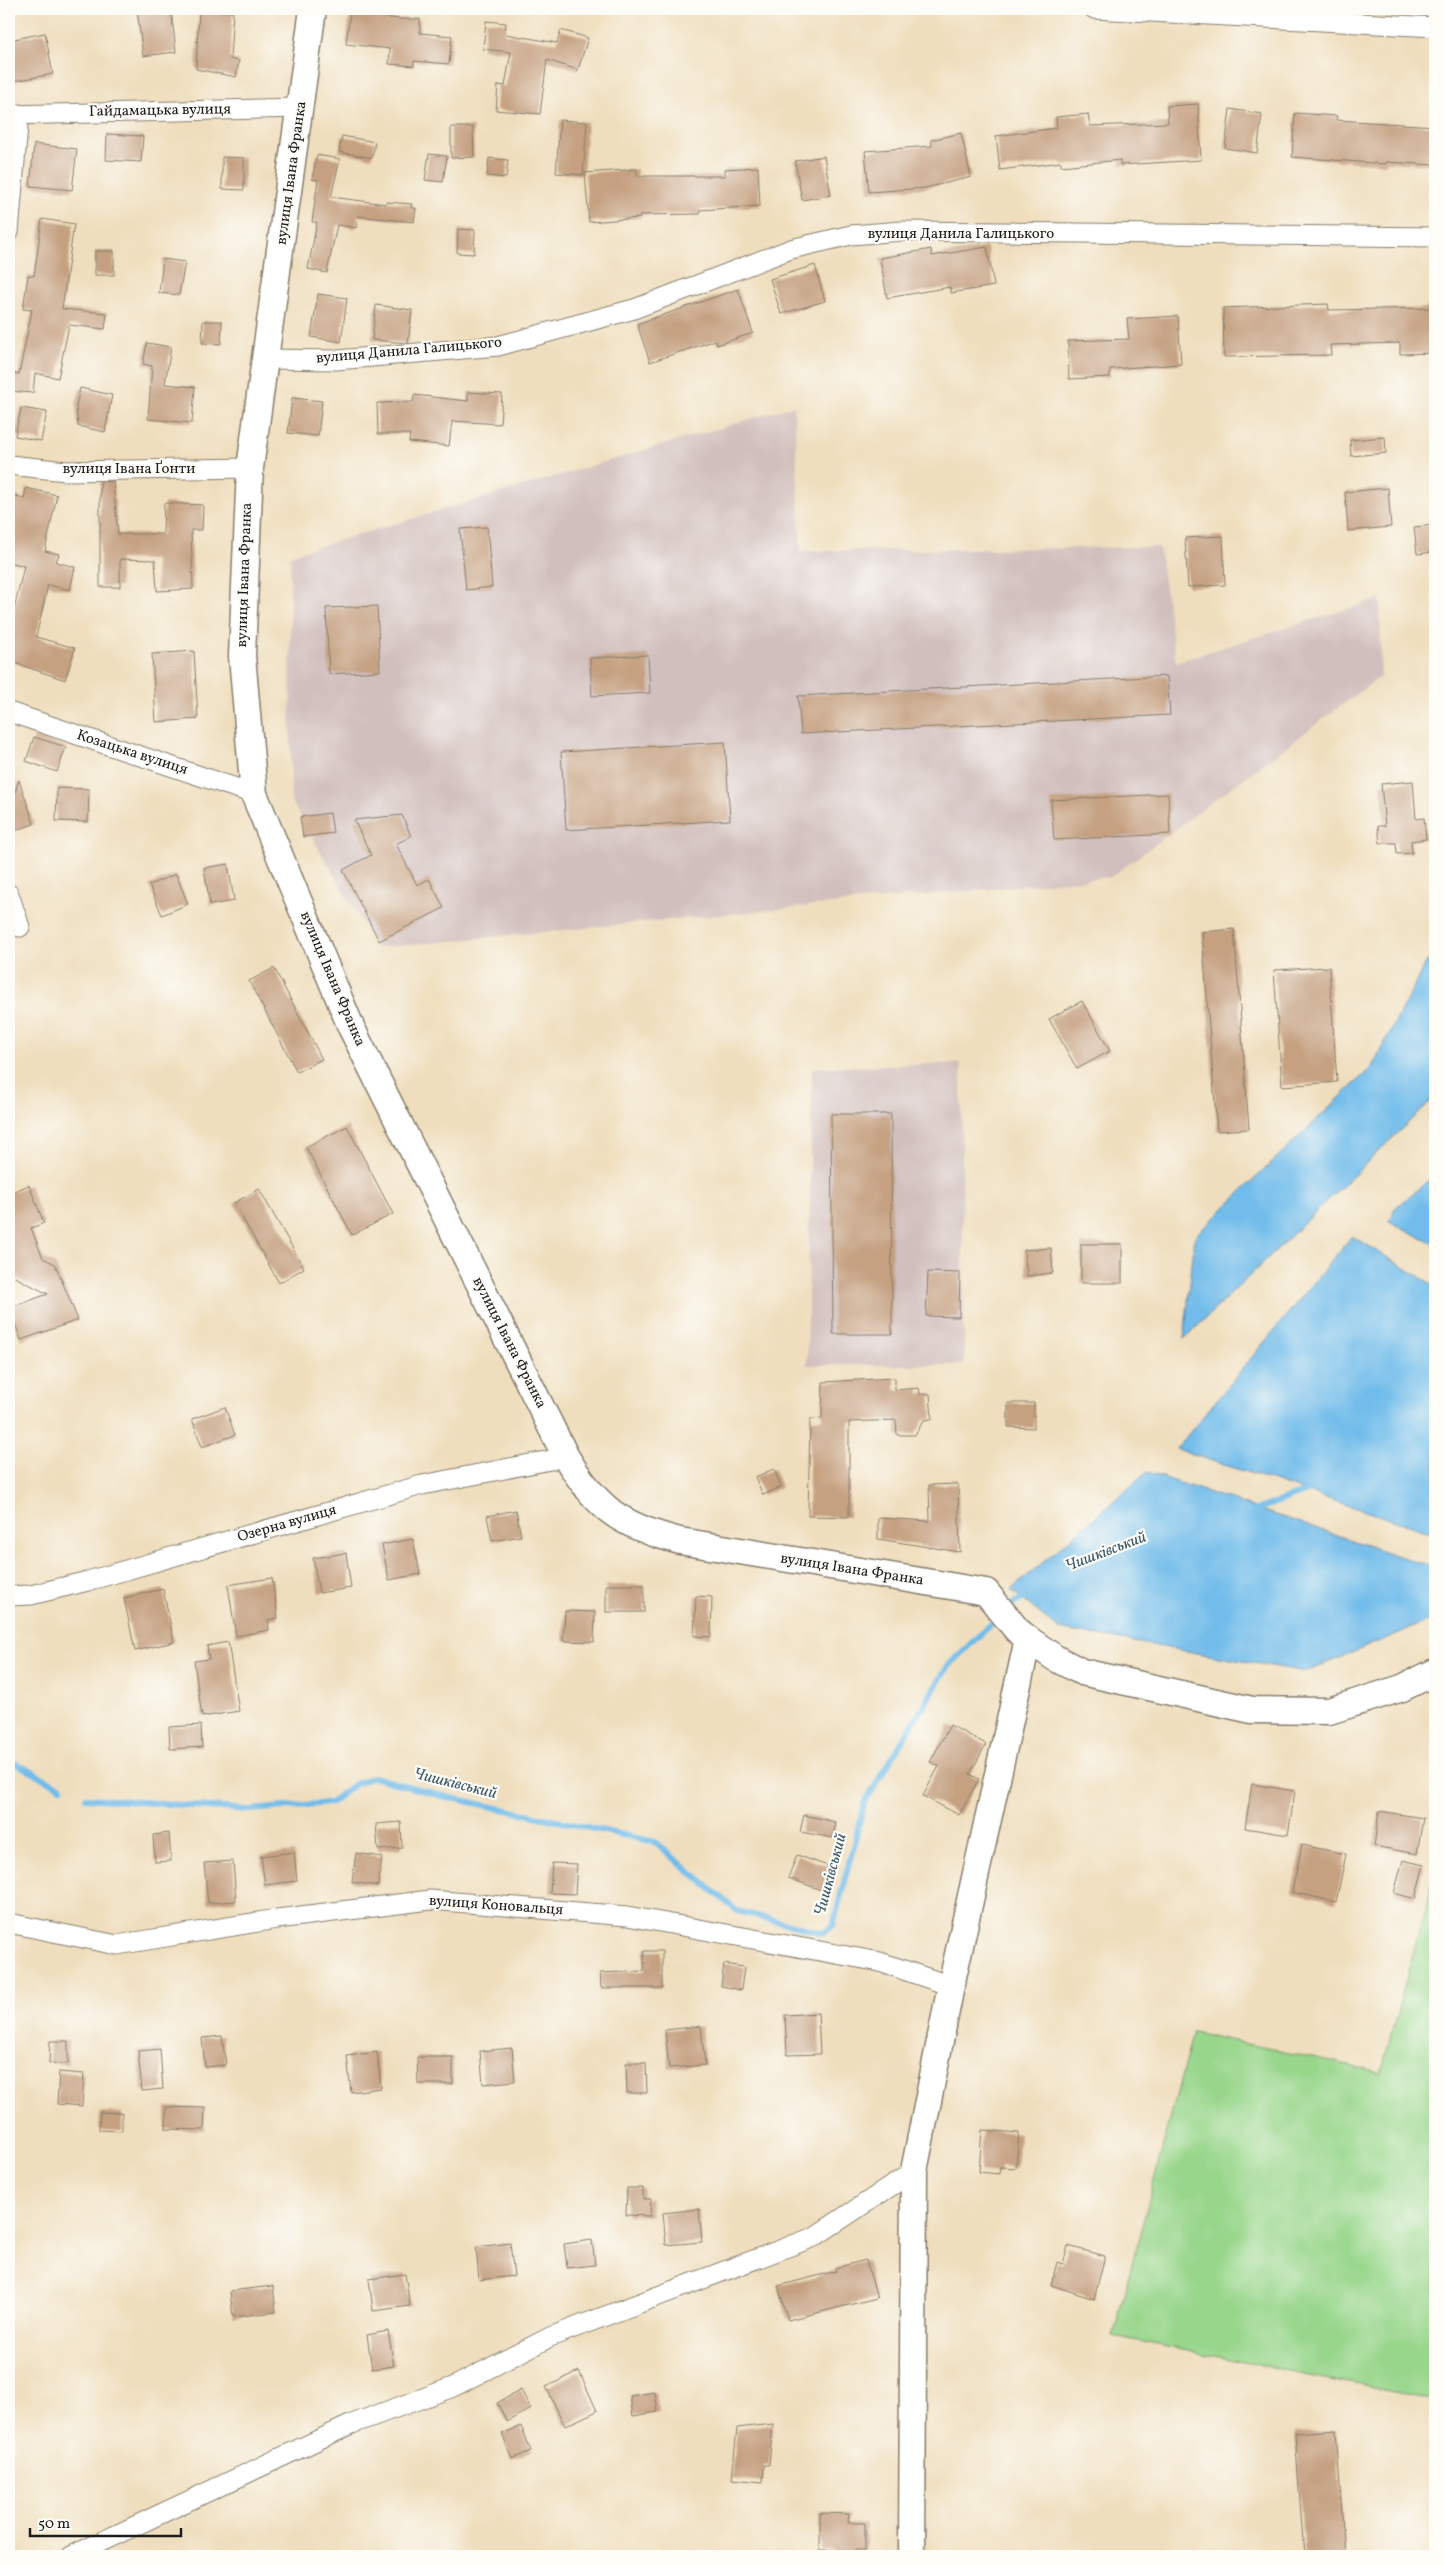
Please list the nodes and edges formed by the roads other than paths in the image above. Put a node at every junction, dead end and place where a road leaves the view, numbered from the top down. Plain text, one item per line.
1 (313, 9) edge
2 (1094, 9) edge
3 (1435, 27) edge
4 (301, 108) junction
5 (14, 114) edge
6 (9, 232) edge
7 (1435, 237) edge
8 (265, 360) junction
9 (9, 465) edge
10 (250, 468) junction
11 (9, 712) edge
12 (27, 719) junction
13 (9, 725) edge
14 (254, 794) junction
15 (9, 894) edge
16 (20, 927) dead end
17 (566, 1457) junction
18 (9, 1596) edge
19 (1023, 1634) junction
20 (1435, 1672) edge
21 (9, 1922) edge
22 (951, 1986) junction
23 (914, 2171) junction
24 (71, 2556) edge
25 (912, 2556) edge

1 - 4 street, вулиця Івана Франка
2 - 3 street
4 - 5 street, Гайдамацька вулиця
4 - 8 street, вулиця Івана Франка
5 - 6 street, Гайдамацька вулиця
7 - 8 street, вулиця Данила Галицького
8 - 10 street, вулиця Івана Франка
9 - 10 street, вулиця Івана Ґонти
10 - 14 street, вулиця Івана Франка
11 - 12 street, Козацька вулиця
12 - 13 street
12 - 14 street, Козацька вулиця
14 - 17 street, вулиця Івана Франка
15 - 16 street
17 - 18 street, Озерна вулиця
17 - 19 street, вулиця Івана Франка
19 - 20 street
19 - 22 street
21 - 22 street, вулиця Коновальця
22 - 23 street
23 - 24 street
23 - 25 street

